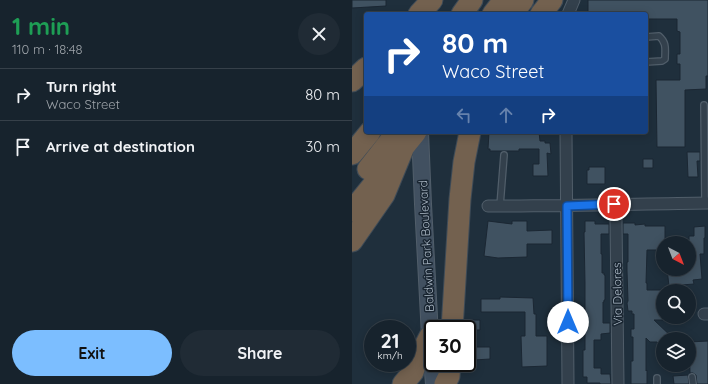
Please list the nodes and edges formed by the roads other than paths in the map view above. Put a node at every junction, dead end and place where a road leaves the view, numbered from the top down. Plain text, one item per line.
1 (415, 0) edge
2 (432, 0) edge
3 (472, 0) edge
4 (504, 0) edge
5 (523, 0) edge
6 (552, 0) edge
7 (574, 0) edge
8 (415, 12) edge
9 (421, 12) edge
10 (463, 12) edge
11 (495, 12) edge
12 (514, 12) edge
13 (543, 12) edge
14 (569, 12) edge
15 (648, 37) edge
16 (648, 62) edge
17 (364, 70) edge
18 (352, 82) edge
19 (704, 105) dead end
20 (368, 134) edge
21 (412, 134) edge
22 (420, 134) edge
23 (470, 134) edge
24 (566, 134) edge
25 (400, 140) edge
26 (352, 154) edge
27 (504, 155) dead end
28 (352, 188) edge
29 (706, 203) edge
30 (614, 204) junction
31 (488, 206) dead end
32 (500, 206) junction
33 (567, 206) junction
34 (352, 211) edge
35 (352, 241) edge
36 (429, 320) edge
37 (453, 320) edge
38 (424, 348) edge
39 (433, 372) edge
40 (450, 372) edge
41 (692, 377) dead end
42 (403, 384) edge
43 (434, 384) edge
44 (445, 384) edge
45 (568, 384) edge
46 (618, 384) edge
47 (692, 384) edge

1 - 8 main road
2 - 9 highway
3 - 10 highway
4 - 11 highway
5 - 12 highway
6 - 13 highway
7 - 14 street
15 - 16 lane
17 - 18 highway
19 - 29 lane
20 - 26 highway
21 - 25 highway
22 - 36 main road, Baldwin Park Boulevard
23 - 37 highway
24 - 33 street
25 - 28 highway
25 - 34 highway
25 - 35 highway
27 - 32 lane
29 - 30 street
30 - 33 street
30 - 46 street, Via Delores
31 - 32 street
32 - 33 street
33 - 45 street
38 - 42 highway
39 - 43 main road, Baldwin Park Boulevard
40 - 44 highway
41 - 47 lane

